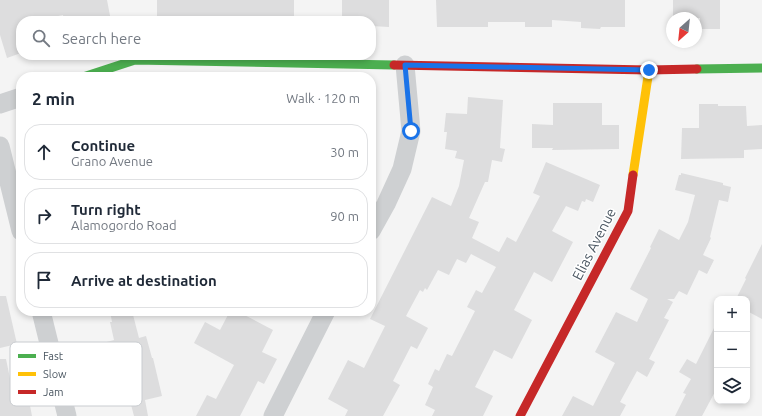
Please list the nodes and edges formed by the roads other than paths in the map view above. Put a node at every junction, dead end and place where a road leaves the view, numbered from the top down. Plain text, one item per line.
1 (135, 60) edge
2 (135, 60) edge
3 (405, 65) junction
4 (762, 68) edge
5 (649, 70) junction
6 (98, 72) edge
7 (16, 99) edge
8 (0, 104) edge
9 (0, 146) edge
10 (16, 211) edge
11 (376, 222) edge
12 (42, 316) edge
13 (323, 316) edge
14 (49, 342) edge
15 (65, 406) edge
16 (67, 416) edge
17 (273, 416) edge
18 (520, 416) edge

1 - 3 street
2 - 6 street
3 - 5 street
3 - 11 street
4 - 5 street
5 - 18 street, Elias Avenue
7 - 8 street
9 - 10 street
12 - 14 street
13 - 17 street
15 - 16 street

